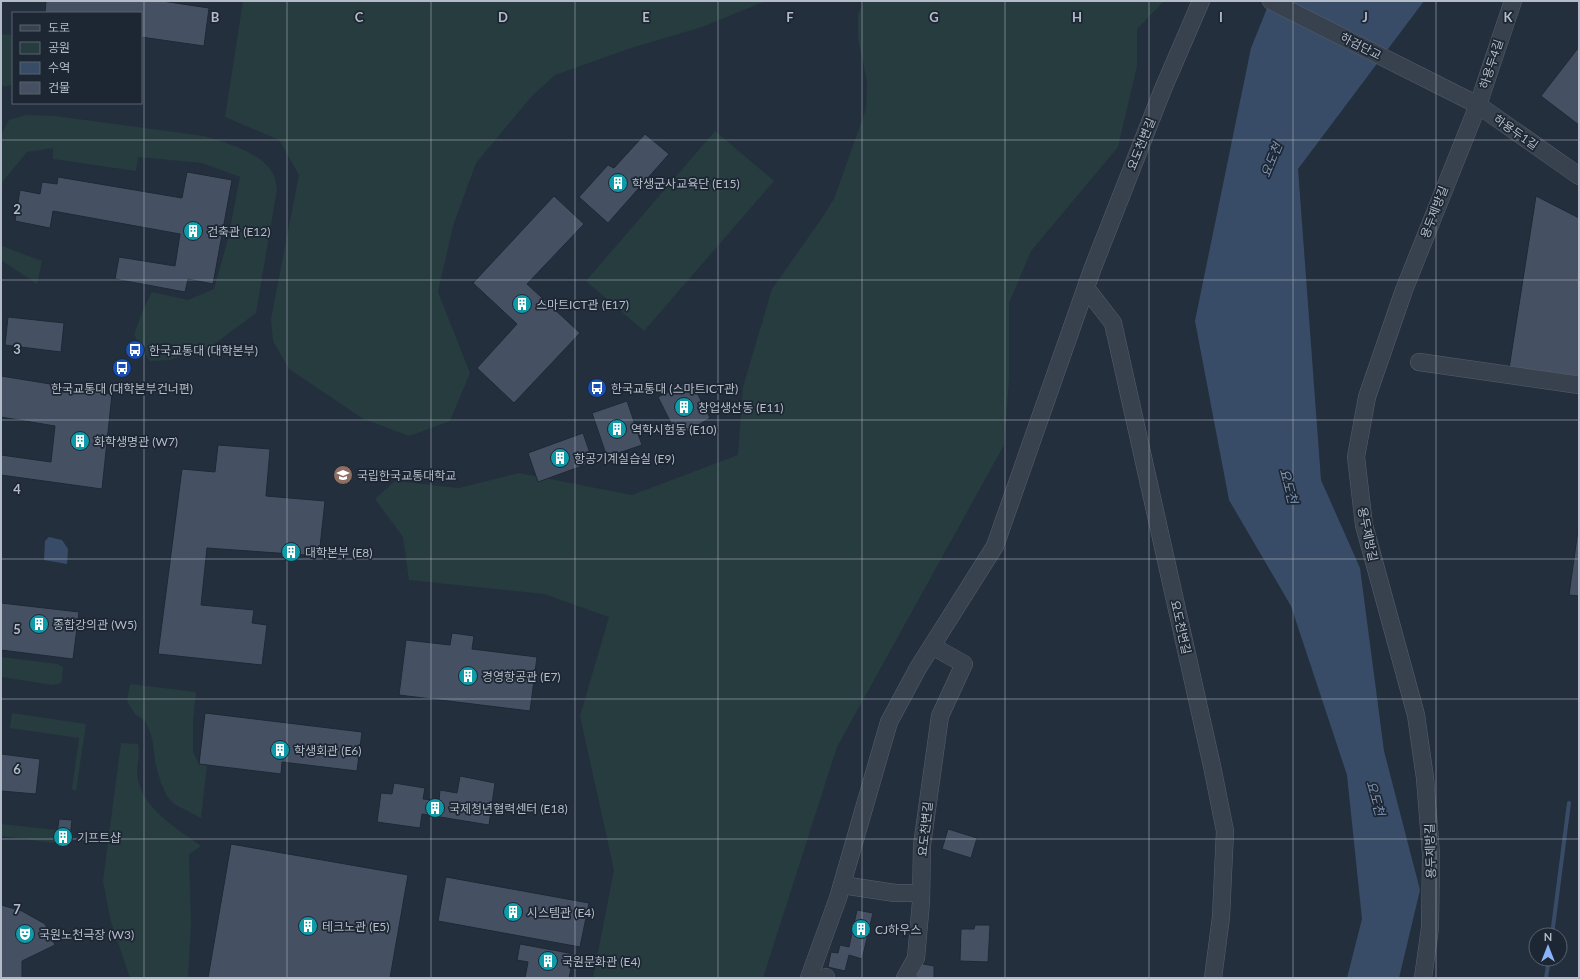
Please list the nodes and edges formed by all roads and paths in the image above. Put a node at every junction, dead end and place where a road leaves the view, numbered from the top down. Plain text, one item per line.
1 (1201, 1) edge
2 (1271, 1) edge
3 (1513, 1) edge
4 (1450, 92) joint
5 (1478, 105) junction
6 (1579, 176) edge
7 (1086, 288) junction
8 (1419, 362) dead end
9 (1579, 385) edge
10 (932, 646) junction
11 (842, 885) junction
12 (921, 893) junction
13 (809, 978) edge
14 (905, 978) edge
15 (1213, 978) edge
16 (1423, 978) edge

1 - 7 street, 요도천변길
2 - 4 street, 하검단교
3 - 5 street, 하용두4길
4 - 5 street, 하용두1길
5 - 6 street, 하용두1길
5 - 16 street, 용두제방길
7 - 10 street, 요도천변길
7 - 15 street, 요도천변길
8 - 9 street
10 - 11 street, 요도천변길
10 - 12 street, 요도천변길
11 - 12 street
11 - 13 street, 요도천변길
12 - 14 street, 요도천변길

